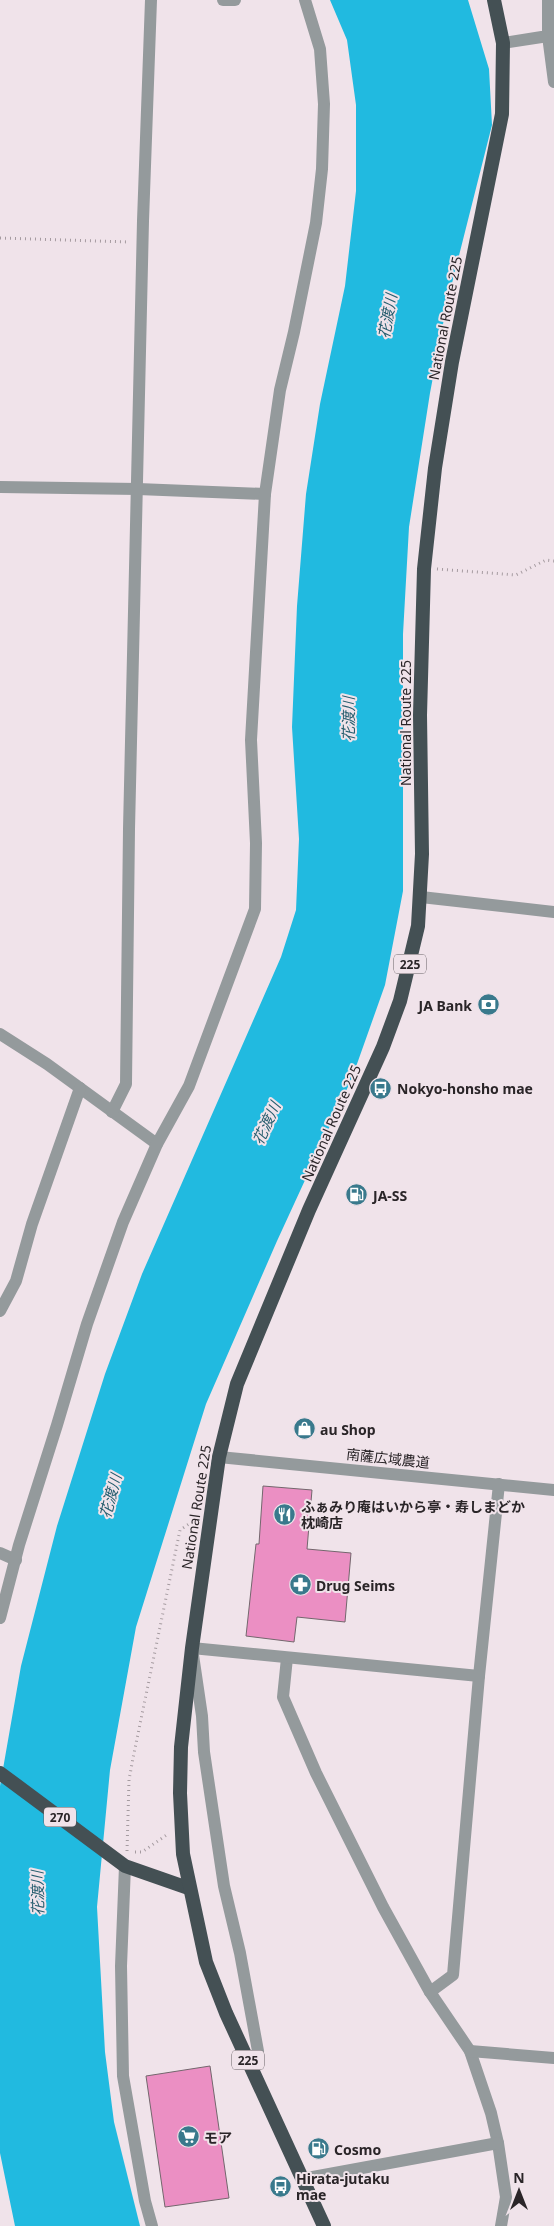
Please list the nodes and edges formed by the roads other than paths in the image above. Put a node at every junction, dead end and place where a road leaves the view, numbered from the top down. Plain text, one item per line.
1 (151, 0) edge
2 (223, 0) edge
3 (235, 0) edge
4 (305, 0) edge
5 (548, 0) edge
6 (496, 4) edge
7 (548, 36) junction
8 (504, 43) junction
9 (554, 82) edge
10 (0, 487) edge
11 (138, 489) junction
12 (265, 494) junction
13 (421, 897) junction
14 (554, 912) edge
15 (0, 1034) edge
16 (80, 1088) junction
17 (112, 1112) junction
18 (156, 1144) junction
19 (0, 1311) edge
20 (220, 1457) junction
21 (499, 1484) junction
22 (554, 1490) edge
23 (0, 1553) edge
24 (16, 1560) junction
25 (0, 1618) edge
26 (192, 1648) junction
27 (287, 1658) junction
28 (479, 1676) junction
29 (0, 1773) edge
30 (124, 1860) junction
31 (188, 1888) junction
32 (430, 1992) junction
33 (470, 2051) junction
34 (554, 2058) edge
35 (253, 2071) junction
36 (498, 2143) junction
37 (302, 2179) junction
38 (152, 2226) edge
39 (324, 2226) edge
40 (501, 2226) edge

1 - 11 street
2 - 3 street
4 - 12 street
5 - 7 street
6 - 8 highway, National Route 225 / 225
7 - 8 street
7 - 9 street
8 - 13 highway, National Route 225 / 225
10 - 11 street
11 - 12 street
11 - 17 street
12 - 18 street
13 - 14 street
13 - 20 highway, National Route 225 / 225
15 - 16 street
16 - 17 street
16 - 19 street
17 - 18 street
18 - 24 street
20 - 21 street, 南薩広域農道
20 - 26 highway, National Route 225 / 225
21 - 22 street, 南薩広域農道
21 - 28 street
23 - 24 street
24 - 25 street
26 - 27 street
26 - 31 highway, National Route 225 / 225
26 - 35 street
27 - 28 street
27 - 32 street
28 - 32 street
29 - 30 highway, 270
30 - 31 highway, 270
30 - 38 street
31 - 35 highway, National Route 225 / 225
32 - 33 street
33 - 34 street
33 - 36 street
35 - 37 highway, National Route 225 / 225
36 - 37 street
36 - 40 street
37 - 39 highway, National Route 225 / 225

